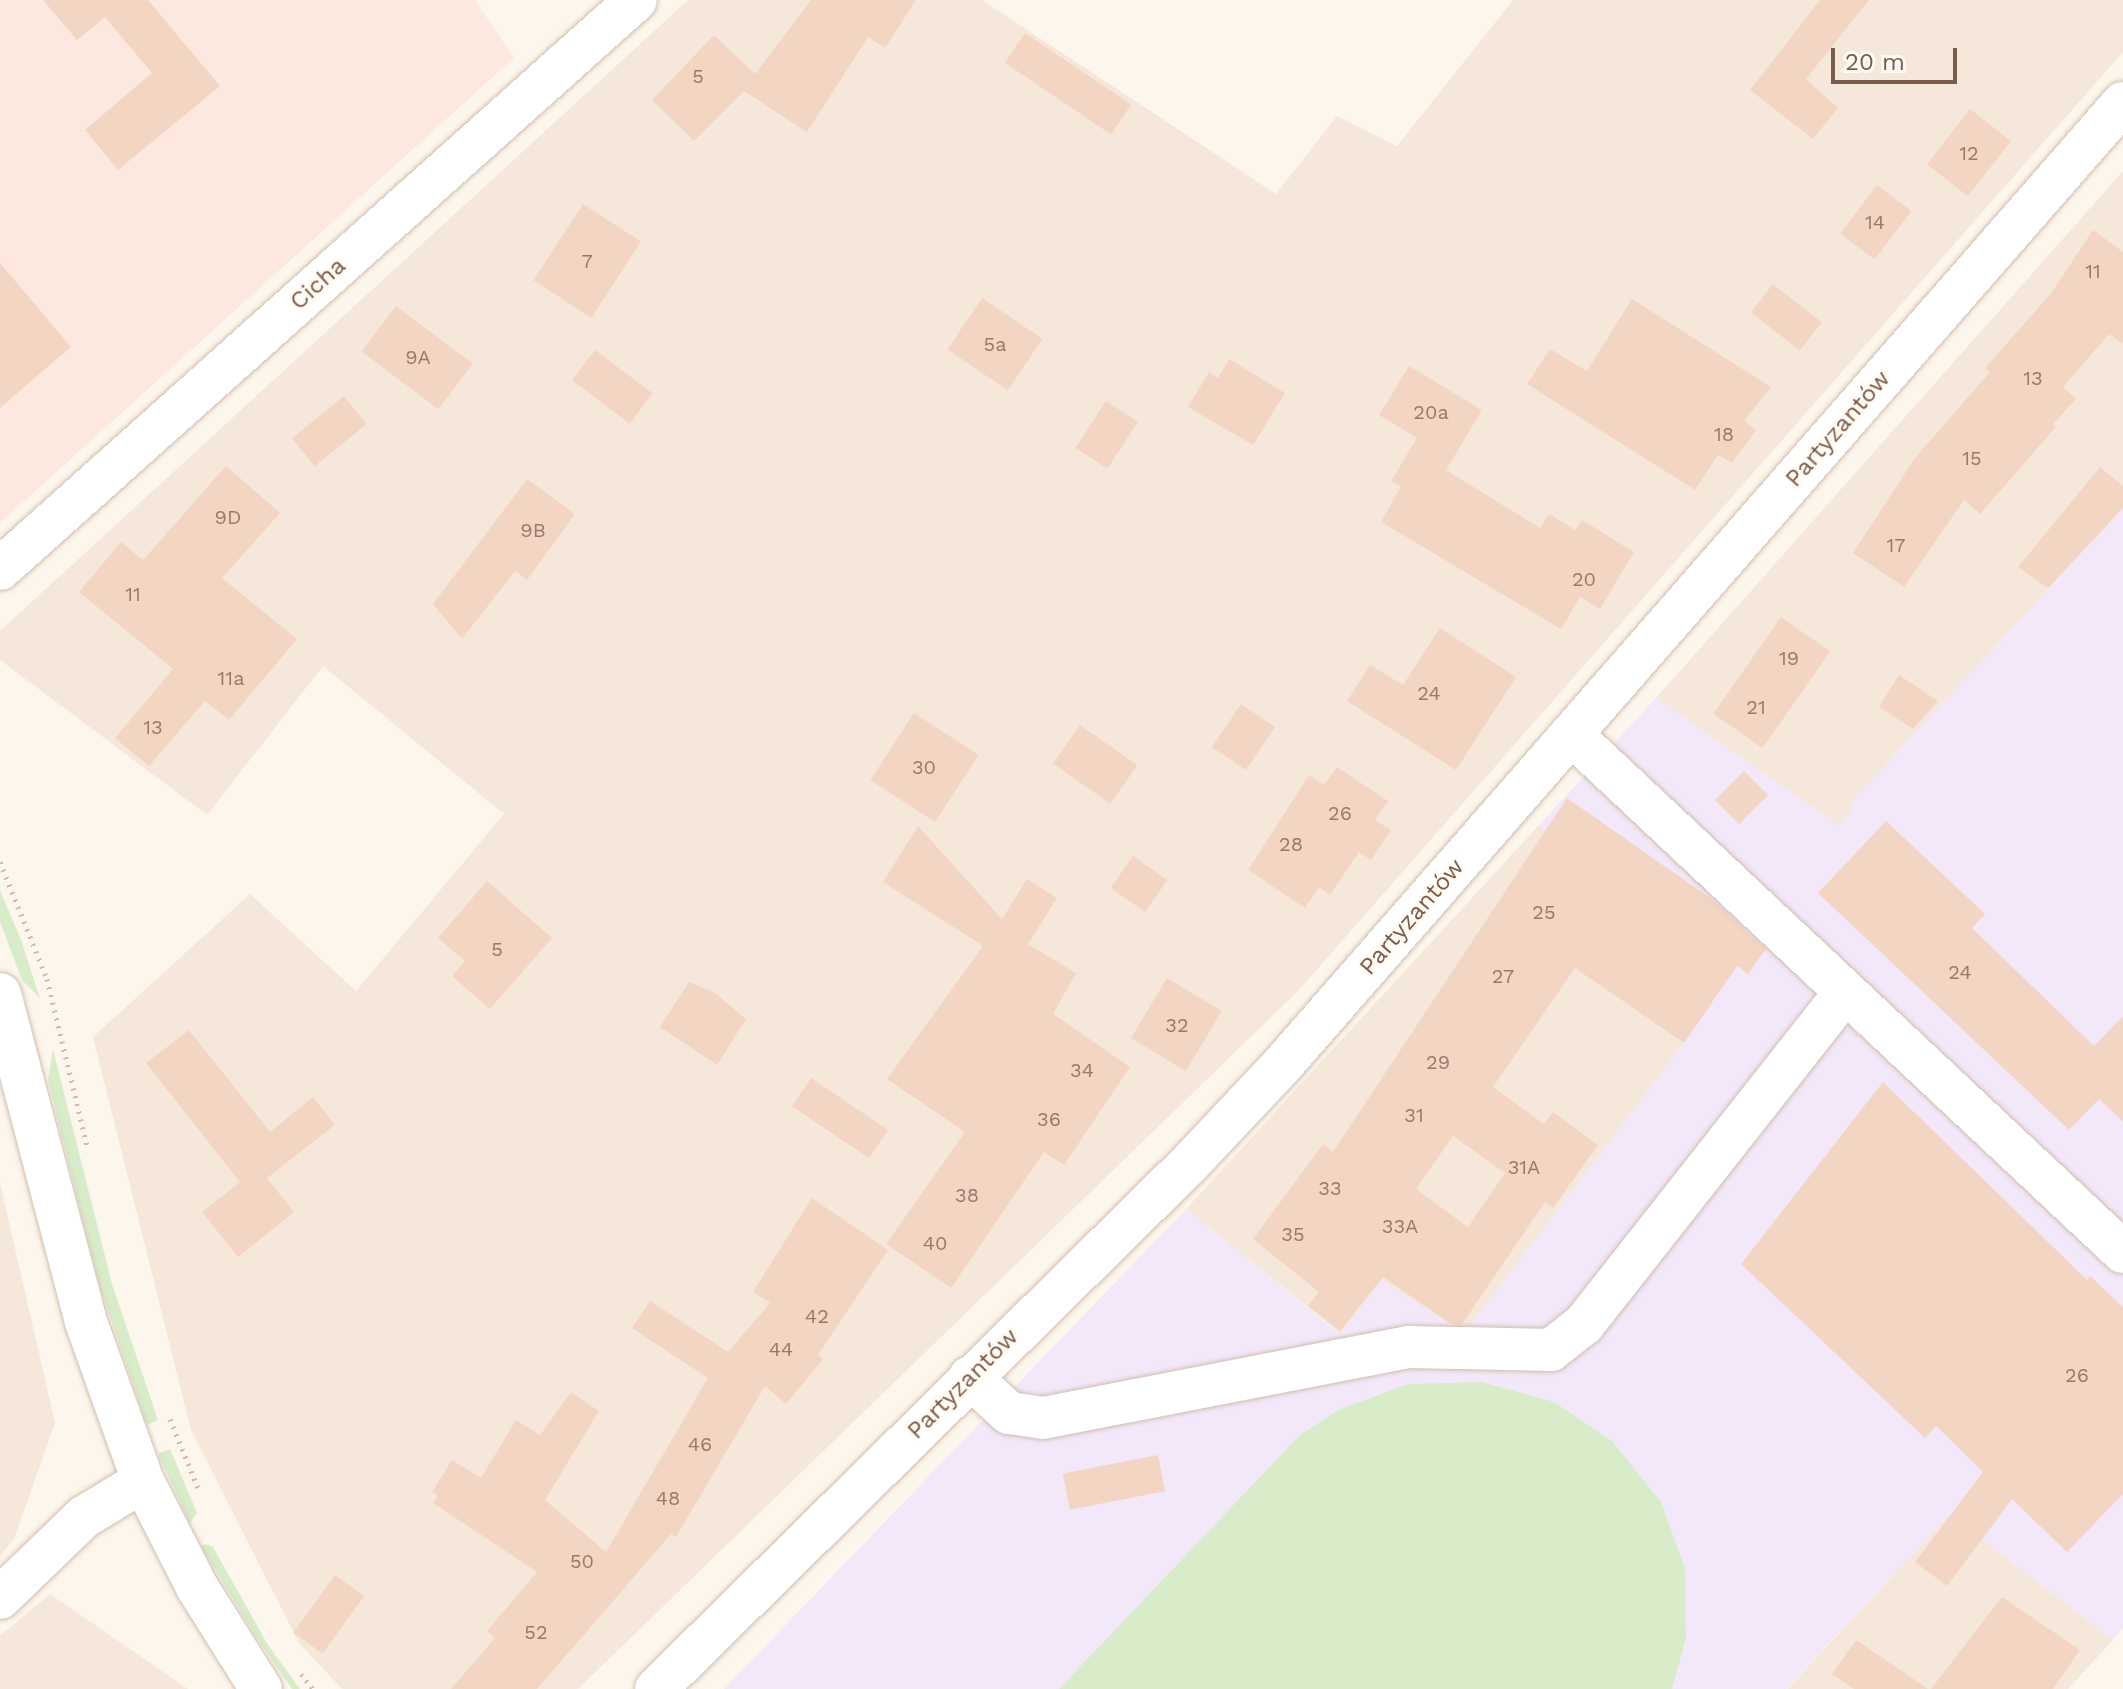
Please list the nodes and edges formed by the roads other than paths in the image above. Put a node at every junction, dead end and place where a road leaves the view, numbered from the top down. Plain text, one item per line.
1 (625, 4) edge
2 (2123, 103) edge
3 (0, 569) edge
4 (1571, 734) junction
5 (1845, 992) junction
6 (0, 994) edge
7 (2123, 1252) edge
8 (970, 1377) junction
9 (143, 1481) junction
10 (0, 1598) edge
11 (261, 1689) edge
12 (656, 1689) edge

1 - 3 street, Cicha
2 - 4 street, Partyzantów
4 - 5 street
4 - 8 street, Partyzantów
5 - 7 street
5 - 8 street
6 - 9 street
8 - 12 street, Partyzantów
9 - 10 street
9 - 11 street

